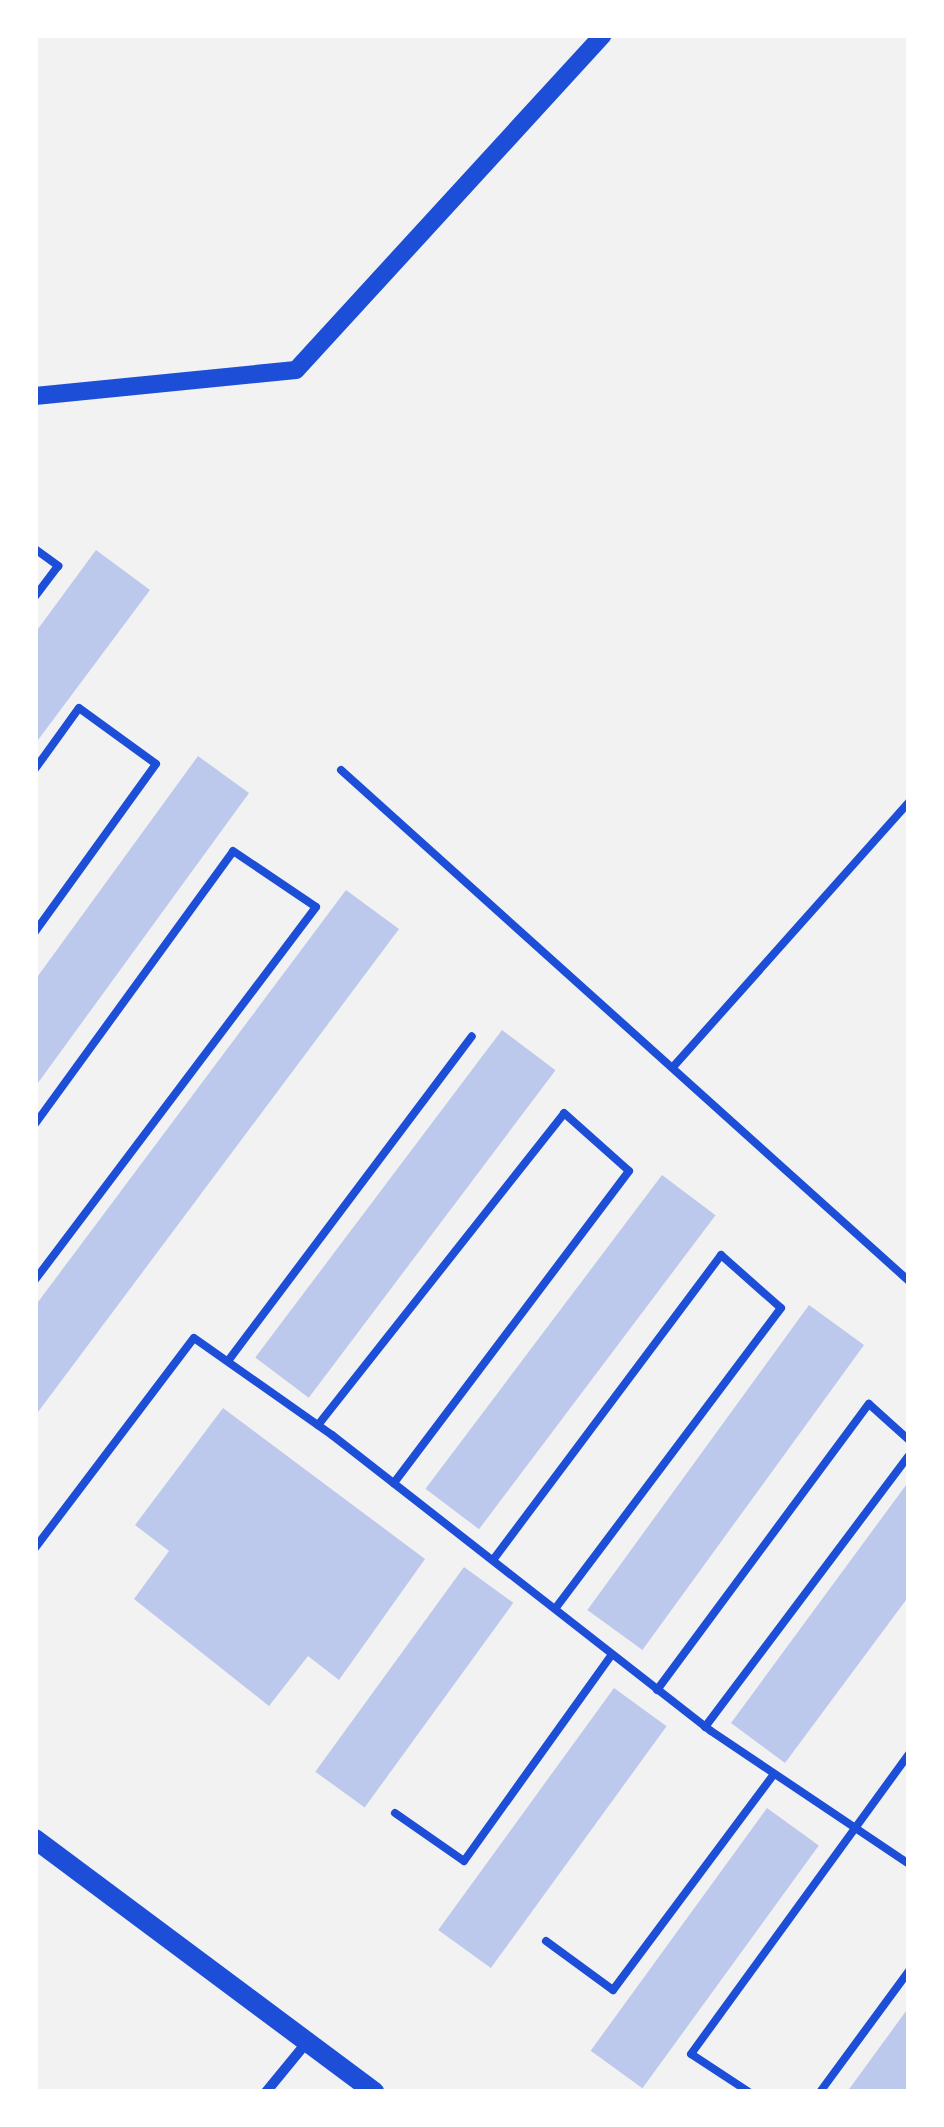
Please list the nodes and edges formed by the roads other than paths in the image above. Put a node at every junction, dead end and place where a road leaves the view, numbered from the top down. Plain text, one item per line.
1 (603, 35) edge
2 (35, 396) edge
3 (35, 549) edge
4 (35, 597) edge
5 (35, 768) edge
6 (341, 770) dead end
7 (909, 802) edge
8 (35, 932) edge
9 (472, 1036) dead end
10 (673, 1067) junction
11 (35, 1124) edge
12 (36, 1278) edge
13 (909, 1280) edge
14 (228, 1361) junction
15 (318, 1424) junction
16 (909, 1440) edge
17 (909, 1454) edge
18 (394, 1482) junction
19 (35, 1548) edge
20 (493, 1560) junction
21 (556, 1609) junction
22 (612, 1654) junction
23 (657, 1690) junction
24 (705, 1727) junction
25 (909, 1754) edge
26 (774, 1774) junction
27 (395, 1813) dead end
28 (855, 1828) junction
29 (36, 1841) edge
30 (909, 1864) edge
31 (546, 1941) dead end
32 (909, 1972) edge
33 (307, 2042) junction
34 (266, 2092) edge
35 (374, 2092) edge
36 (748, 2092) edge
37 (820, 2092) edge

1 - 2 street
3 - 4 lane
5 - 8 lane
6 - 10 lane
7 - 10 lane
9 - 14 lane
10 - 13 lane
11 - 12 lane
14 - 15 lane
14 - 19 lane
15 - 18 lane
15 - 18 lane
16 - 23 lane
17 - 24 lane
18 - 20 lane
20 - 21 lane
20 - 21 lane
21 - 22 lane
22 - 23 lane
22 - 27 lane
23 - 24 lane
24 - 26 lane
25 - 28 lane
26 - 28 lane
26 - 31 lane
28 - 30 lane
28 - 36 lane
29 - 33 main road
32 - 37 lane
33 - 34 street
33 - 35 main road

